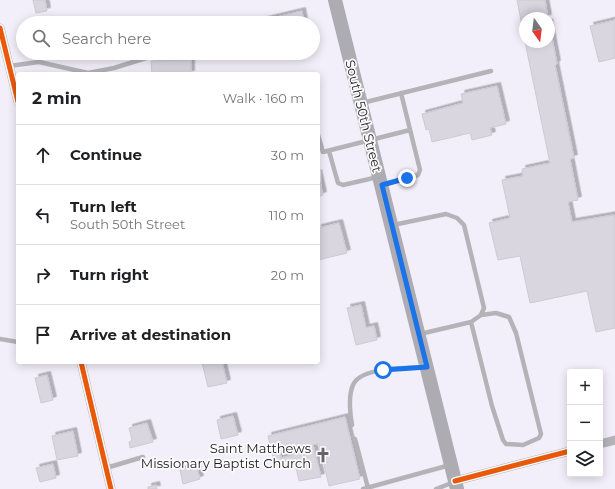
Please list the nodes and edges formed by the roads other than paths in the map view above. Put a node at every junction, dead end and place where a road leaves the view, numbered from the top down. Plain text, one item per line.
1 (335, 0) edge
2 (0, 28) edge
3 (140, 60) edge
4 (9, 66) junction
5 (491, 71) dead end
6 (88, 72) edge
7 (88, 72) edge
8 (401, 93) junction
9 (16, 94) edge
10 (361, 103) junction
11 (410, 130) junction
12 (370, 141) junction
13 (320, 142) edge
14 (329, 151) junction
15 (381, 181) junction
16 (392, 225) junction
17 (482, 315) junction
18 (471, 322) junction
19 (419, 334) junction
20 (0, 340) edge
21 (16, 342) edge
22 (81, 364) edge
23 (427, 367) junction
24 (352, 425) dead end
25 (355, 439) dead end
26 (615, 440) edge
27 (603, 443) edge
28 (567, 452) edge
29 (143, 456) dead end
30 (451, 465) junction
31 (106, 468) junction
32 (456, 485) edge
33 (365, 488) edge
34 (111, 489) edge
35 (436, 489) edge

1 - 10 main road, South 50th Street
2 - 4 street
3 - 7 lane
4 - 6 lane
4 - 9 street
5 - 8 lane
8 - 10 lane
8 - 11 lane
10 - 12 main road, South 50th Street
11 - 12 lane
11 - 15 lane
12 - 14 lane
12 - 15 main road, South 50th Street
13 - 14 lane
14 - 15 lane
15 - 16 main road, South 50th Street
16 - 17 lane
16 - 19 main road, South 50th Street
17 - 18 lane
17 - 18 lane
18 - 19 lane
19 - 23 main road, South 50th Street
20 - 21 lane
22 - 31 street
23 - 24 lane
23 - 30 main road, South 50th Street
25 - 33 lane
26 - 27 street
28 - 32 street
29 - 31 lane
30 - 32 main road, South 50th Street
30 - 33 lane
31 - 34 street
32 - 35 lane

